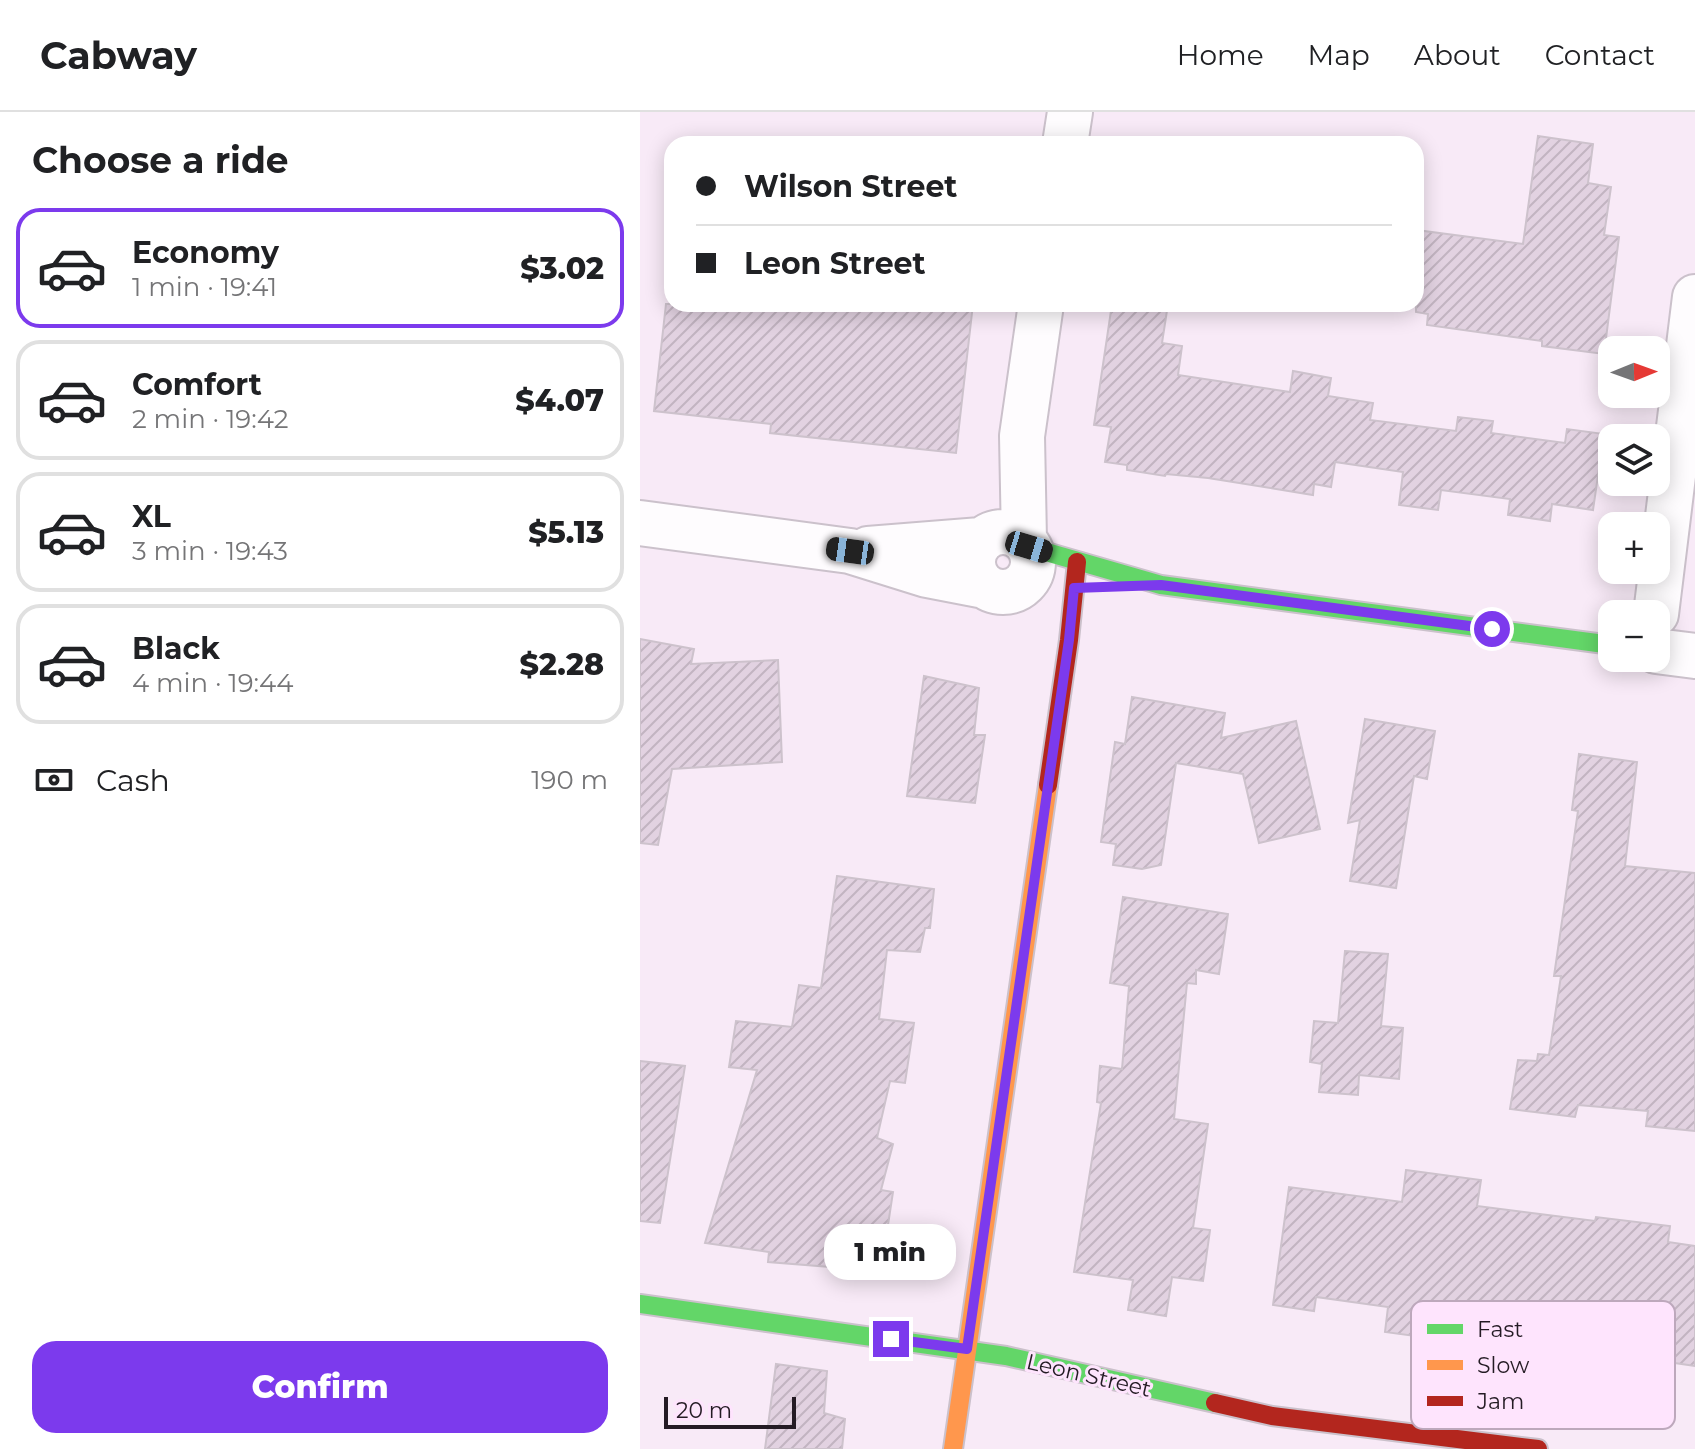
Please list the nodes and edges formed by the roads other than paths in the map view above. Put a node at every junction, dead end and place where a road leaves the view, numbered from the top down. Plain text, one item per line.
1 (1070, 112) edge
2 (1066, 136) edge
3 (1695, 297) edge
4 (1040, 312) edge
5 (640, 523) edge
6 (1006, 540) junction
7 (850, 551) junction
8 (1076, 575) junction
9 (1161, 585) joint
10 (1000, 588) junction
11 (1658, 600) edge
12 (1598, 643) edge
13 (1670, 653) edge
14 (1695, 656) edge
15 (640, 1304) edge
16 (967, 1349) junction
17 (953, 1449) edge
18 (1538, 1449) edge

1 - 2 street
3 - 11 street
4 - 6 street
5 - 7 street
6 - 7 street
6 - 8 street
6 - 10 street
7 - 10 street
8 - 9 street
8 - 10 street
8 - 16 street
9 - 12 street
13 - 14 street
15 - 16 street, Leon Street
16 - 17 street
16 - 18 street, Leon Street

